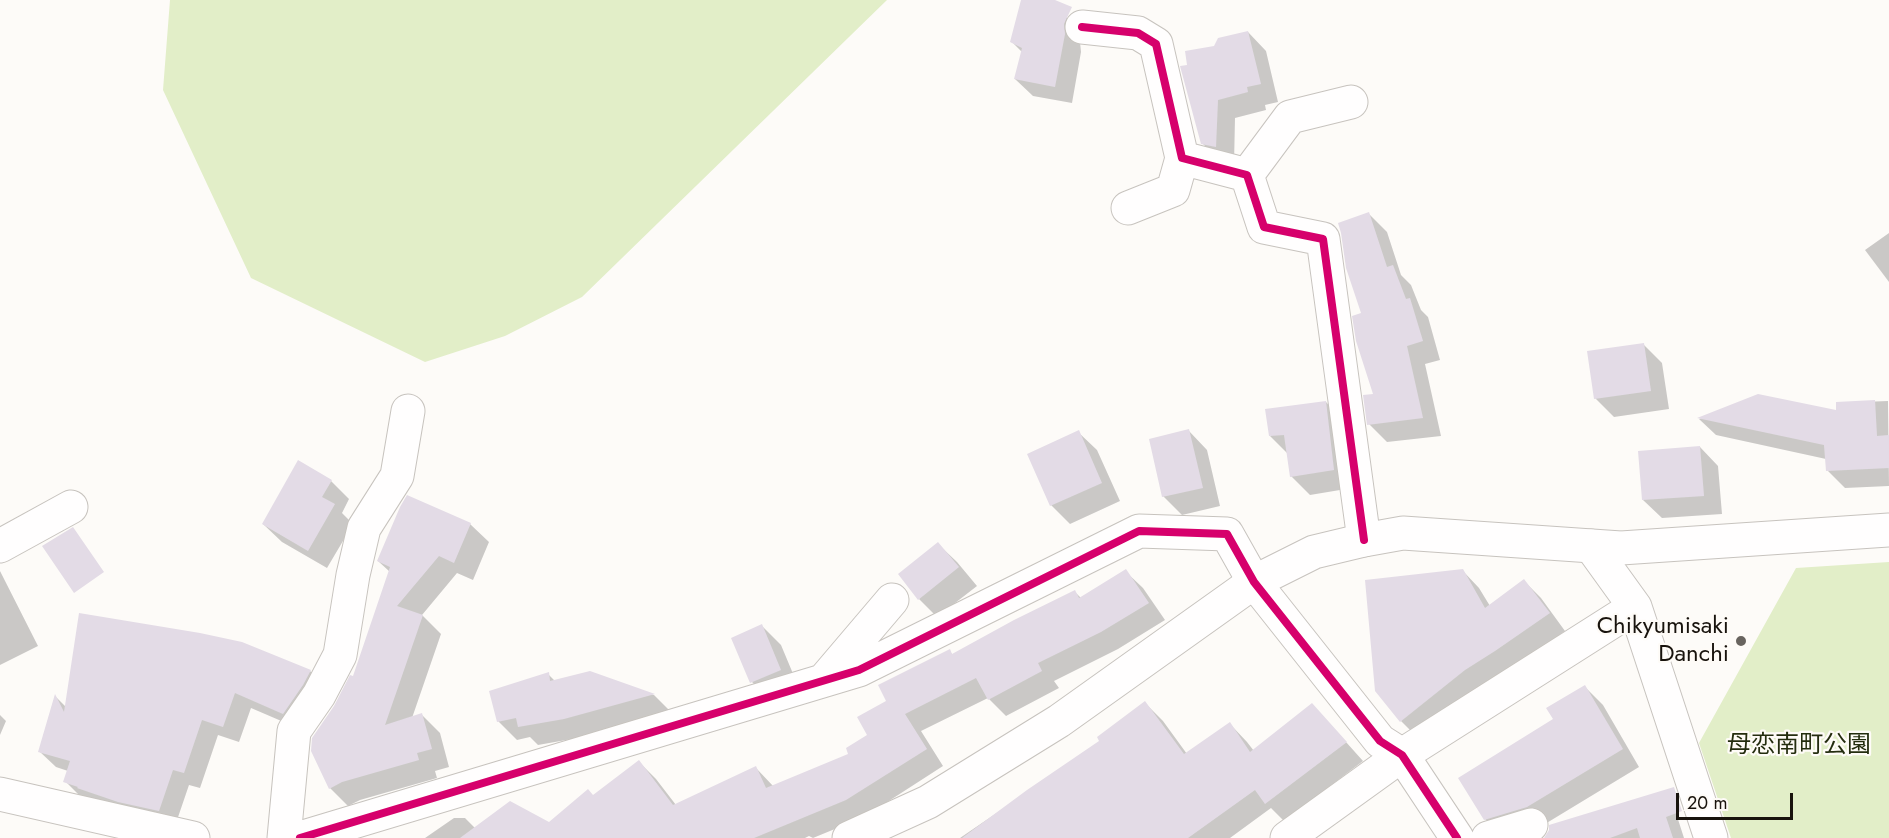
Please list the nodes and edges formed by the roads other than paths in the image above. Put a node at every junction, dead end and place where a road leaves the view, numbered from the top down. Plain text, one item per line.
1 (1082, 27) dead end
2 (1351, 102) dead end
3 (1182, 158) junction
4 (1247, 175) junction
5 (1128, 208) dead end
6 (408, 411) dead end
7 (71, 507) dead end
8 (1889, 530) edge
9 (1364, 540) junction
10 (0, 546) edge
11 (1591, 546) junction
12 (1254, 582) junction
13 (892, 600) dead end
14 (1635, 607) junction
15 (824, 680) junction
16 (1402, 755) junction
17 (0, 794) edge
18 (1532, 825) dead end
19 (193, 838) edge
20 (284, 838) edge
21 (300, 838) edge
22 (849, 838) edge
23 (1287, 838) edge
24 (1456, 838) edge
25 (1488, 838) edge
26 (1711, 838) edge

1 - 3 street
2 - 4 street
3 - 4 street
3 - 5 street
4 - 9 street
6 - 20 street
7 - 10 street
8 - 11 street
9 - 11 street
9 - 12 street
11 - 14 street
12 - 15 street
12 - 16 street
12 - 22 street
13 - 15 street
14 - 16 street
14 - 26 street
15 - 21 street
16 - 23 street
16 - 24 street
17 - 19 street
18 - 25 street

